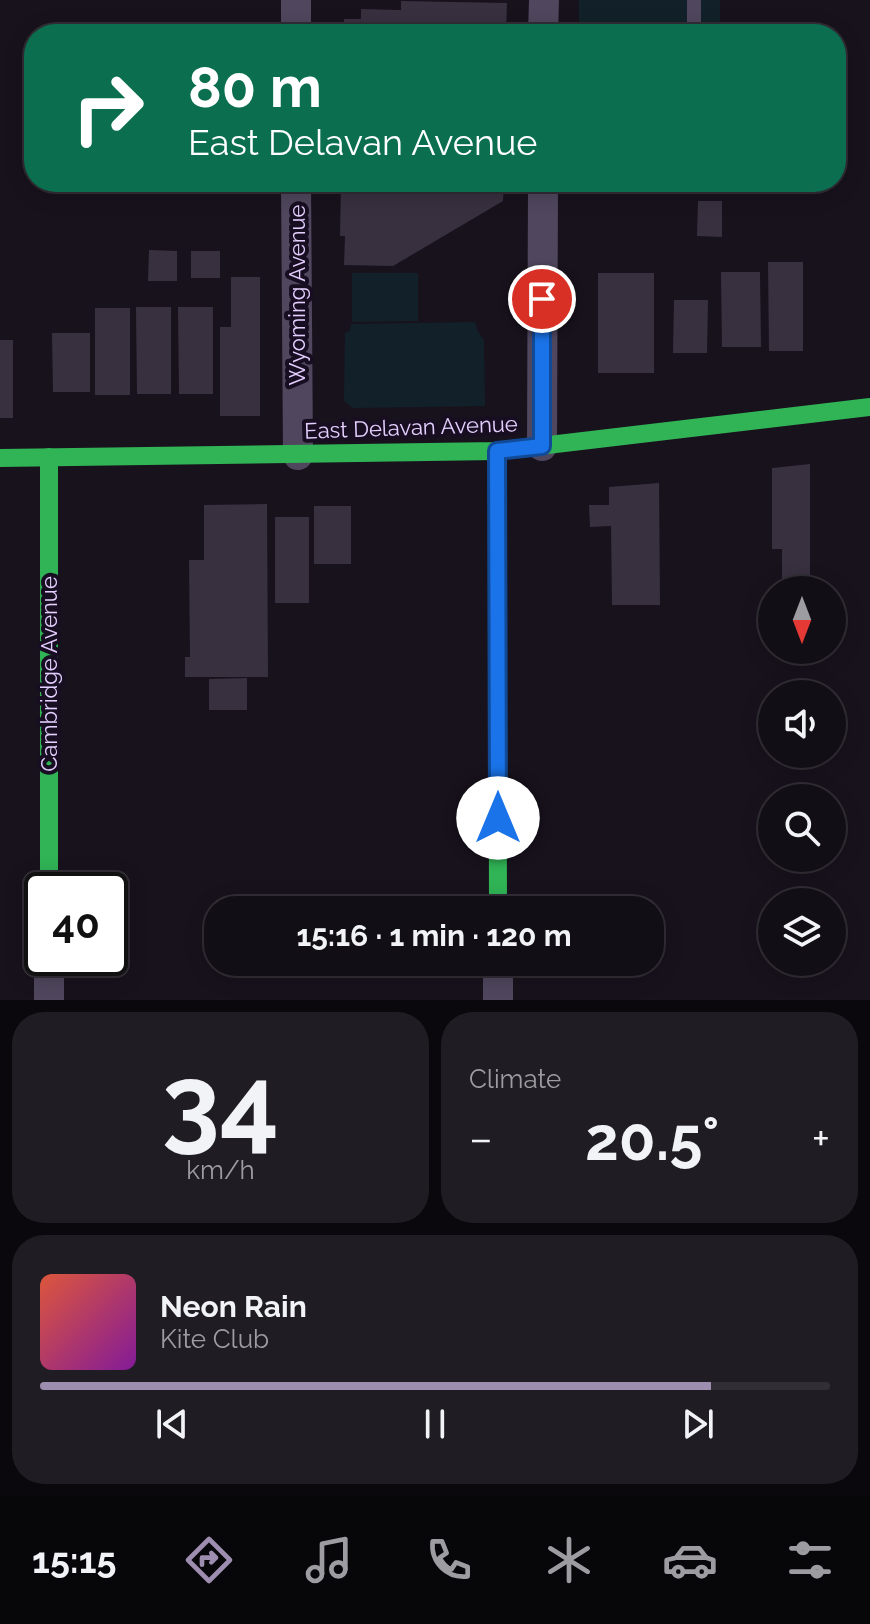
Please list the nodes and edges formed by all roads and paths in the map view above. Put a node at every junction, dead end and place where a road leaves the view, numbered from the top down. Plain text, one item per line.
1 (296, 0) edge
2 (544, 0) edge
3 (694, 0) edge
4 (296, 24) edge
5 (543, 24) edge
6 (694, 24) edge
7 (296, 192) edge
8 (543, 192) edge
9 (870, 407) edge
10 (542, 446) junction
11 (497, 451) junction
12 (298, 455) junction
13 (49, 457) junction
14 (0, 458) edge
15 (49, 872) edge
16 (498, 896) edge
17 (49, 976) edge
18 (498, 976) edge
19 (49, 1000) edge
20 (498, 1000) edge

1 - 4 street
2 - 5 street
3 - 6 lane
7 - 12 street, Wyoming Avenue
8 - 10 street
9 - 10 street, East Delavan Avenue
10 - 11 street, East Delavan Avenue
11 - 12 street, East Delavan Avenue
11 - 16 street
12 - 13 street, East Delavan Avenue
13 - 14 street, East Delavan Avenue
13 - 15 street, Cambridge Avenue
17 - 19 street
18 - 20 street

